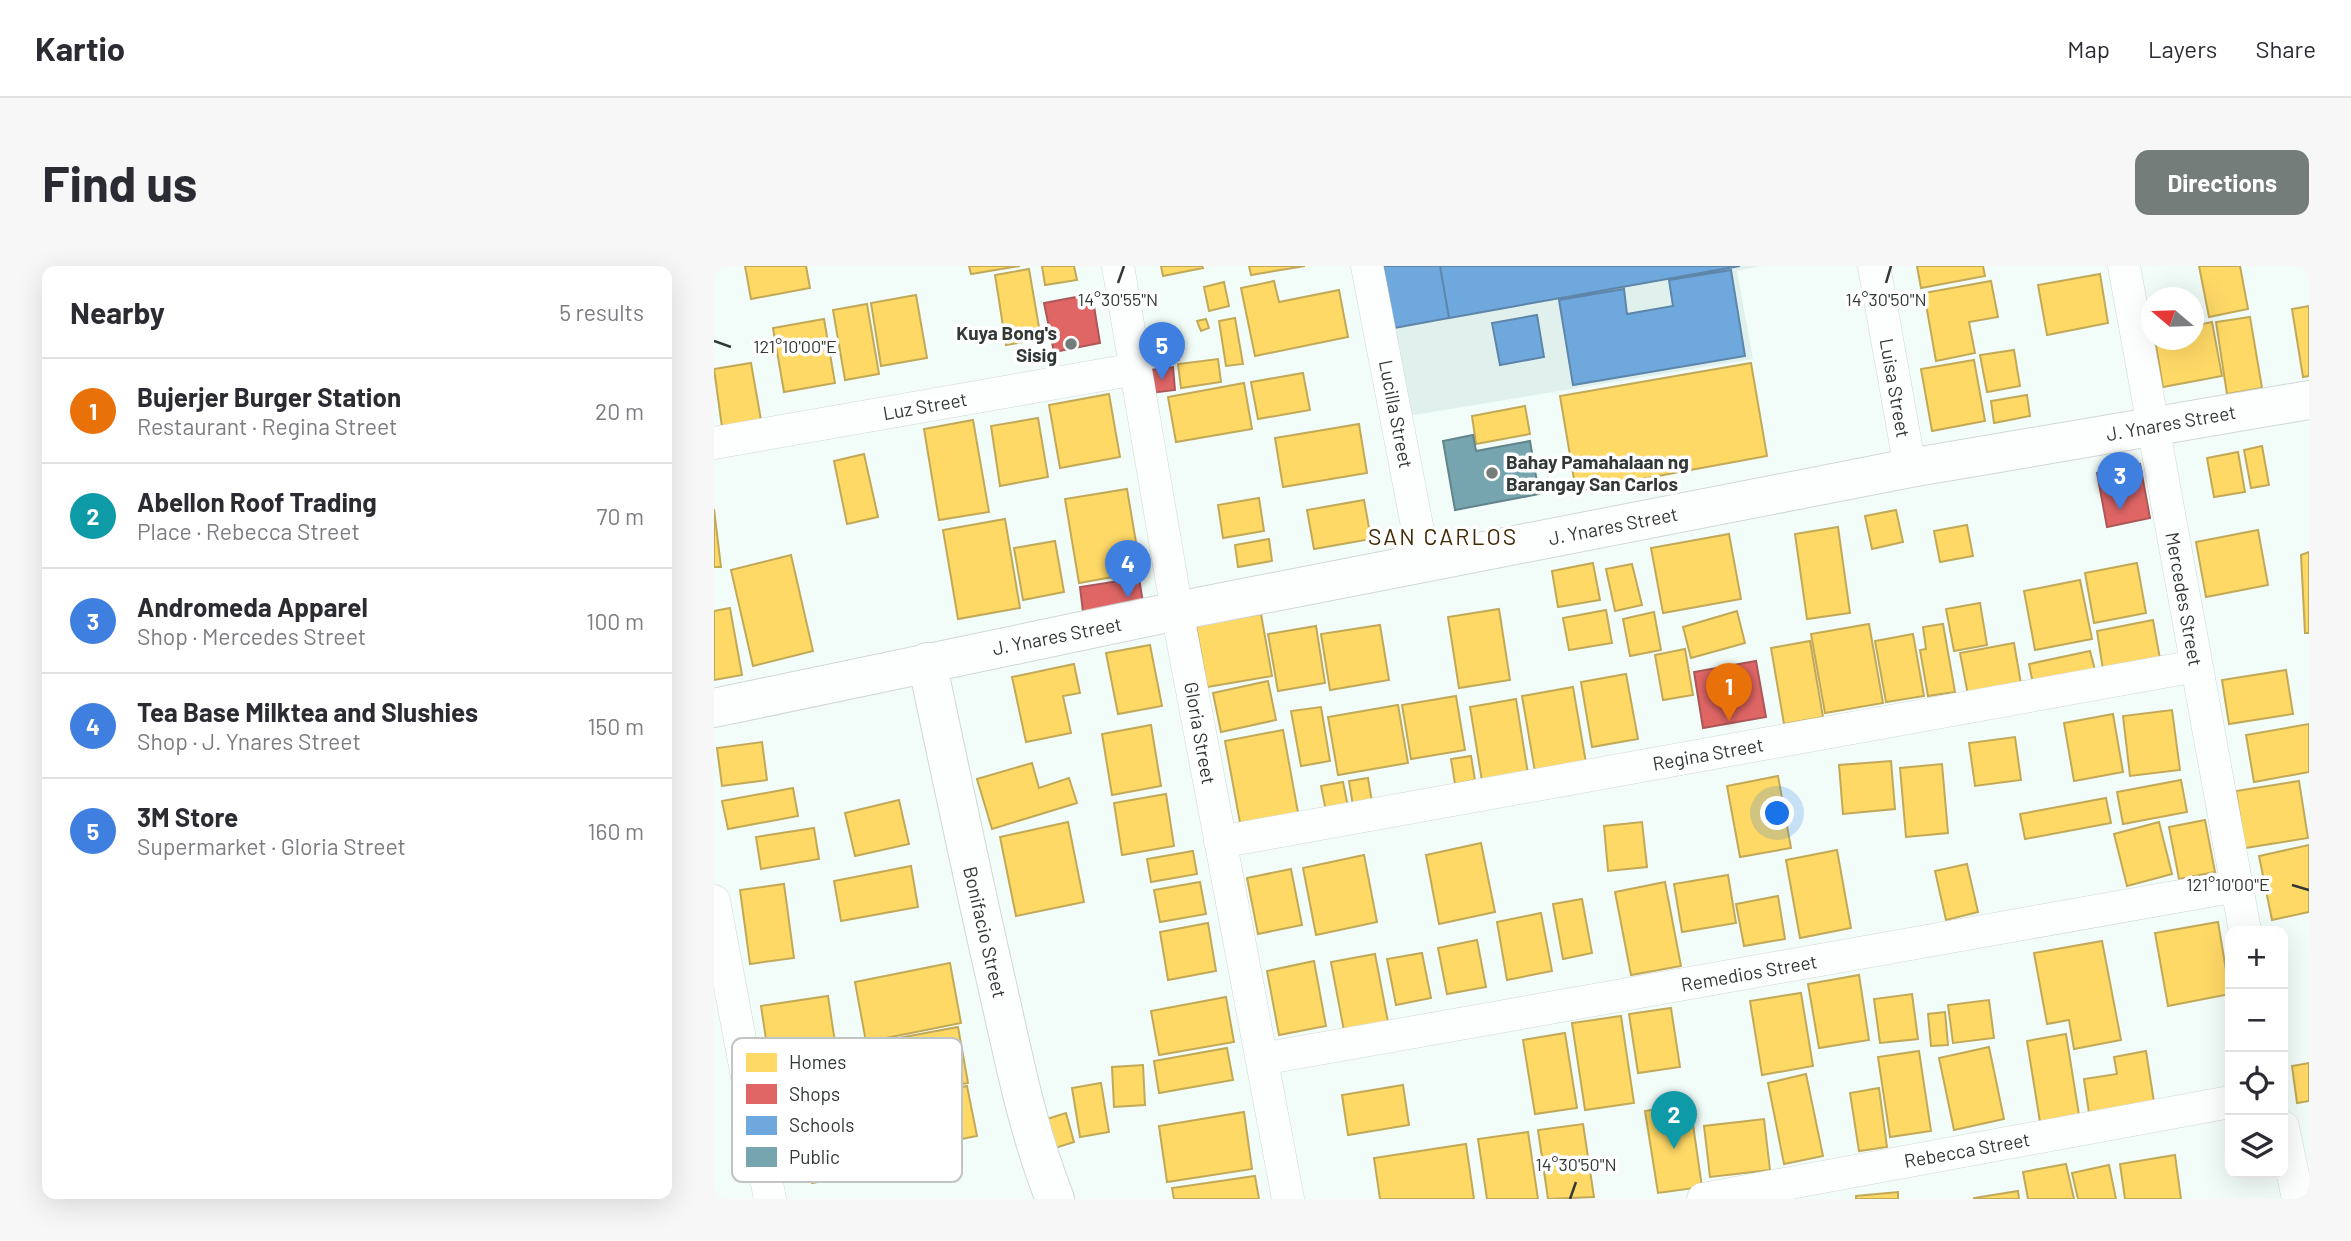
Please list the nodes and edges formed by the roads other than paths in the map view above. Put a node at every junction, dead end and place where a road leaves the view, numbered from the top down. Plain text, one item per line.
1 (1118, 266) edge
2 (1367, 266) edge
3 (1874, 266) edge
4 (2124, 266) edge
5 (1136, 369) junction
6 (2309, 400) edge
7 (2153, 426) junction
8 (714, 443) edge
9 (1910, 468) junction
10 (1424, 562) junction
11 (1177, 611) junction
12 (927, 662) junction
13 (2196, 666) junction
14 (714, 708) edge
15 (1220, 842) junction
16 (2237, 886) junction
17 (714, 901) edge
18 (2244, 926) edge
19 (740, 1038) edge
20 (1262, 1059) junction
21 (2225, 1103) edge
22 (2288, 1151) edge
23 (1055, 1199) edge
24 (1288, 1199) edge
25 (1703, 1199) edge
26 (2298, 1199) edge

1 - 5 street, Gloria Street
2 - 10 street, Lucilla Street
3 - 9 street, Luisa Street
4 - 7 street, Mercedes Street
5 - 8 street, Luz Street
5 - 11 street, Gloria Street
6 - 7 street, J. Ynares Street
7 - 9 street, J. Ynares Street
7 - 13 street, Mercedes Street
9 - 10 street, J. Ynares Street
10 - 11 street, J. Ynares Street
11 - 12 street, J. Ynares Street
11 - 15 street, Gloria Street
12 - 14 street, J. Ynares Street
12 - 23 street, Bonifacio Street
13 - 15 street, Regina Street
13 - 16 street, Mercedes Street
15 - 20 street, Gloria Street
16 - 18 street, Mercedes Street
16 - 20 street, Remedios Street
17 - 19 street
20 - 24 street, Gloria Street
21 - 25 street, Rebecca Street
22 - 26 street

